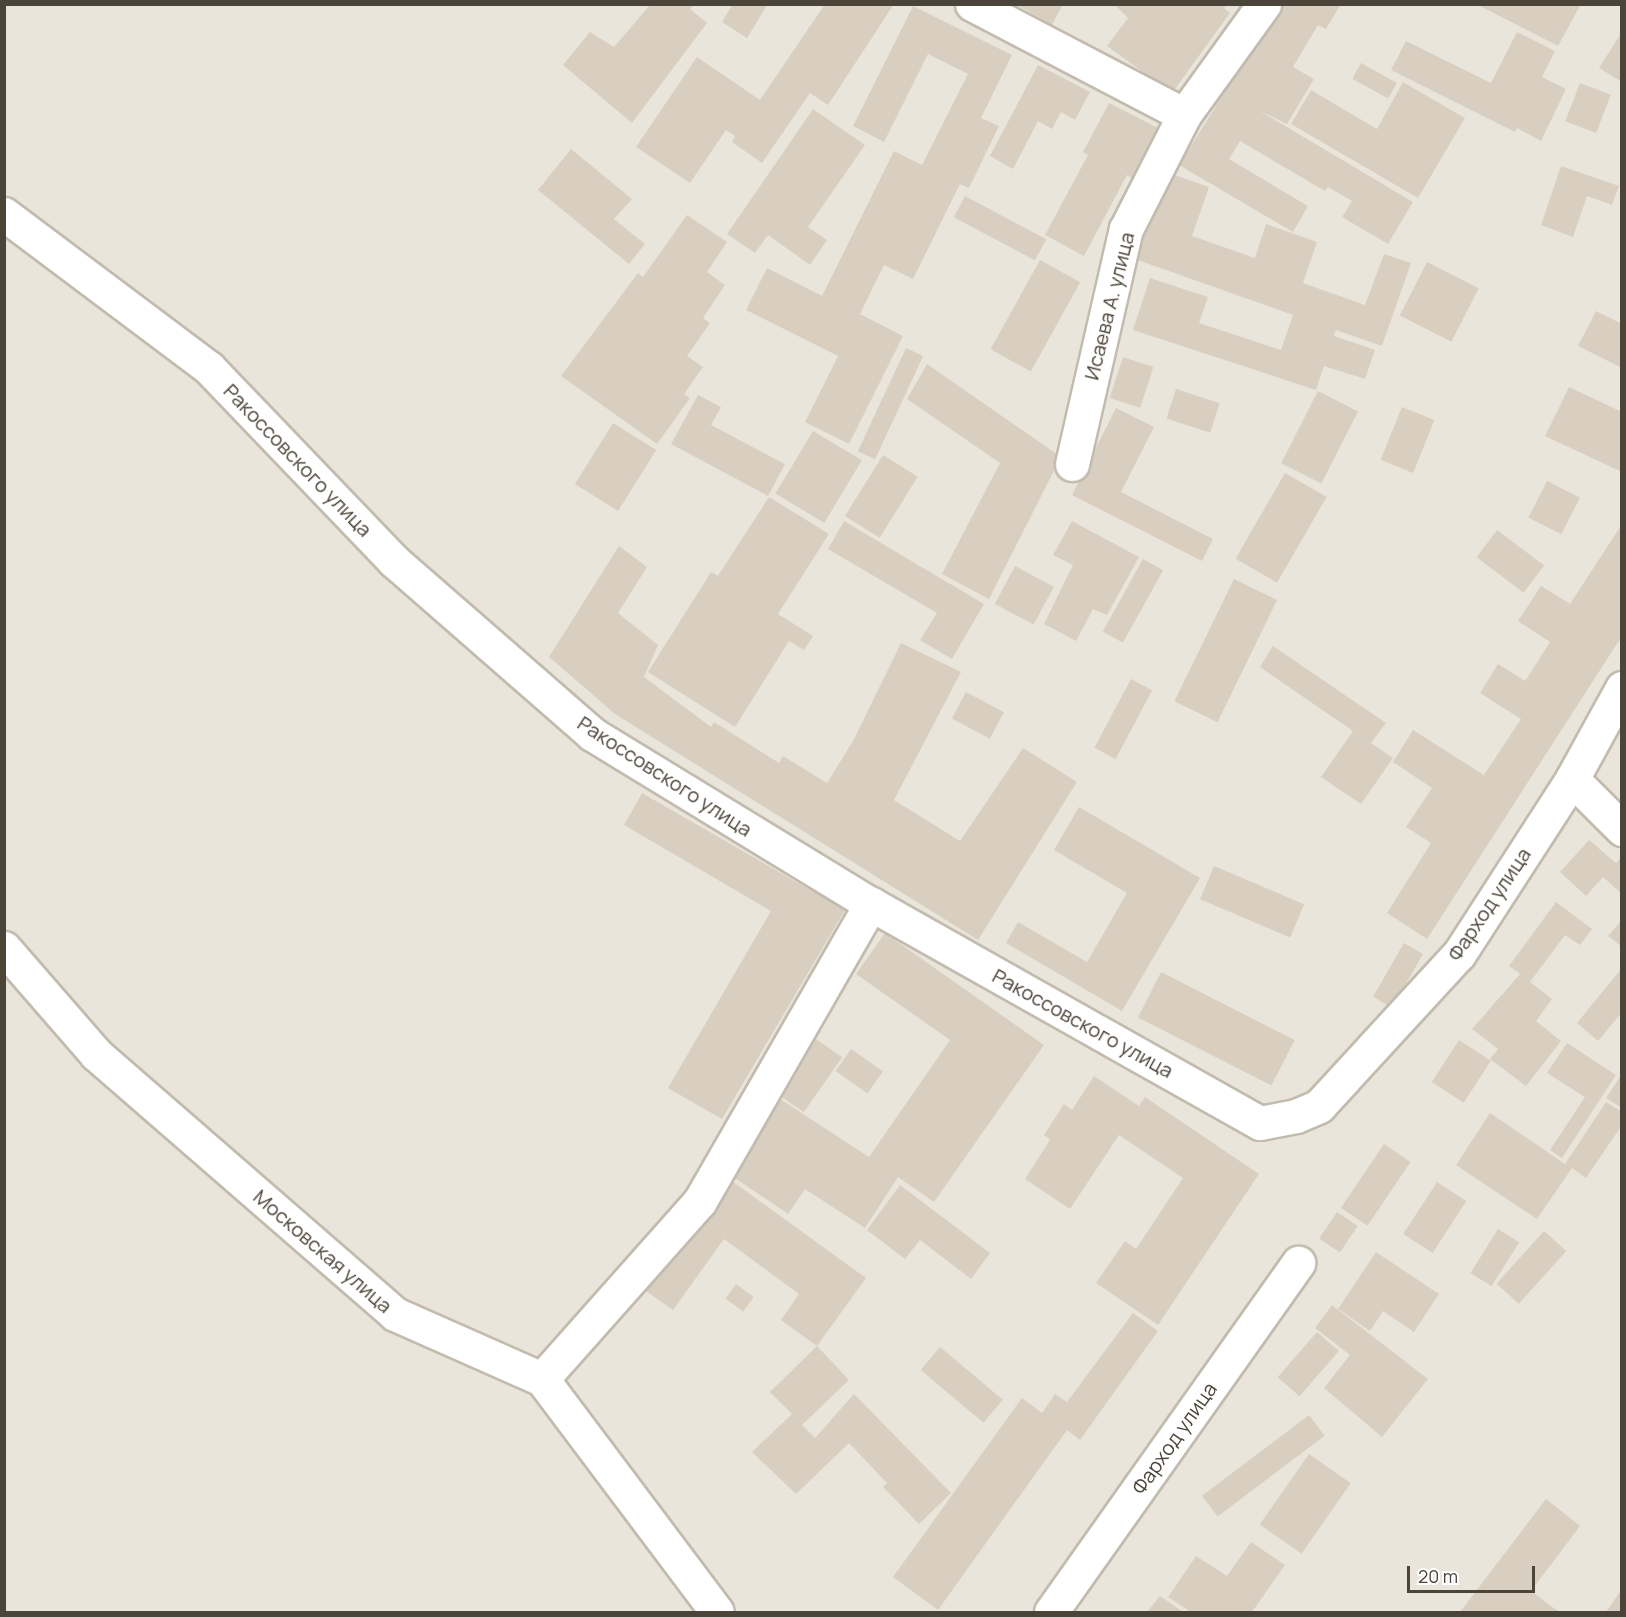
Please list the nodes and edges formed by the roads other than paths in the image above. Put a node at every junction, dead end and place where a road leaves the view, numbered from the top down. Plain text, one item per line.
1 (972, 4) edge
2 (1264, 4) edge
3 (1184, 115) junction
4 (4, 214) edge
5 (1072, 464) dead end
6 (1622, 688) edge
7 (1572, 779) junction
8 (1622, 829) edge
9 (871, 904) junction
10 (4, 948) edge
11 (1296, 1116) joint
12 (1298, 1263) dead end
13 (542, 1379) junction
14 (717, 1612) edge
15 (1051, 1612) edge

1 - 3 street
2 - 3 street, Исаева А. улица
3 - 5 street, Исаева А. улица
4 - 9 street, Ракоссовского улица
6 - 7 street, Фарход улица
7 - 8 street
7 - 11 street, Фарход улица
9 - 11 street, Ракоссовского улица
9 - 13 street
10 - 13 street, Московская улица
12 - 15 street, Фарход улица
13 - 14 street, Московская улица

